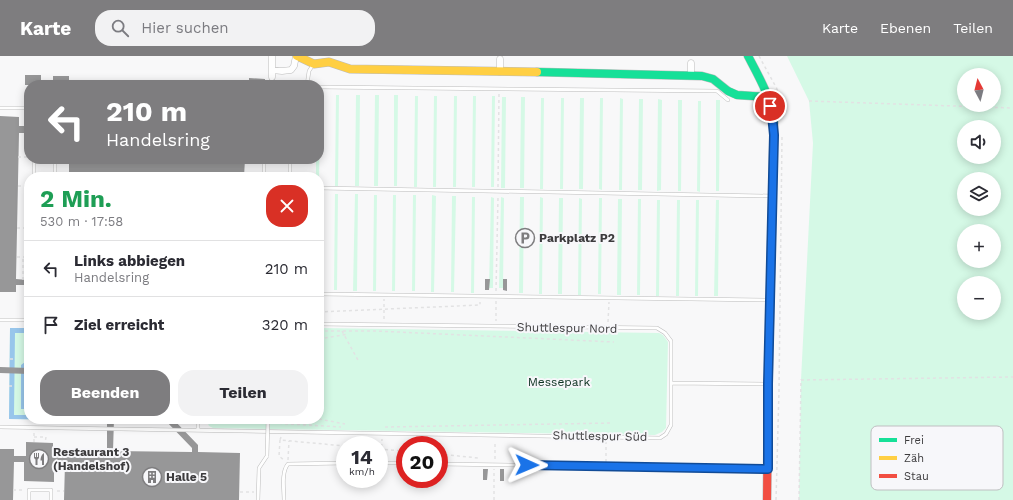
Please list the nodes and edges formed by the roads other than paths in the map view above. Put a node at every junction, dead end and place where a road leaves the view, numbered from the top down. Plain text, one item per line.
1 (272, 56) edge
2 (297, 56) edge
3 (748, 56) edge
4 (329, 59) edge
5 (500, 59) dead end
6 (691, 62) dead end
7 (314, 64) junction
8 (272, 70) junction
9 (500, 72) junction
10 (690, 75) junction
11 (272, 77) edge
12 (308, 80) edge
13 (324, 87) edge
14 (767, 97) junction
15 (728, 100) dead end
16 (0, 108) edge
17 (24, 108) edge
18 (324, 188) edge
19 (772, 196) junction
20 (324, 294) edge
21 (770, 300) junction
22 (0, 320) edge
23 (24, 320) edge
24 (324, 324) edge
25 (671, 383) junction
26 (768, 384) junction
27 (198, 424) edge
28 (268, 424) edge
29 (0, 427) edge
30 (198, 430) junction
31 (336, 463) edge
32 (448, 464) edge
33 (768, 469) junction
34 (29, 500) edge
35 (51, 500) edge
36 (258, 500) edge
37 (284, 500) edge
38 (767, 500) edge

1 - 8 street
2 - 7 street
2 - 8 street
3 - 14 street
4 - 7 street
4 - 9 street
5 - 9 street
6 - 10 street
7 - 12 lane
8 - 11 street
9 - 10 street
10 - 14 street
13 - 15 lane
14 - 19 street
16 - 17 lane
18 - 19 lane
19 - 21 street
20 - 21 lane
21 - 26 street
22 - 23 lane
24 - 25 lane, Shuttlespur Nord
25 - 26 lane
25 - 30 lane, Shuttlespur Süd
26 - 33 street
27 - 30 lane
28 - 36 lane, bridge
29 - 30 lane, Shuttlespur Süd
31 - 37 lane
32 - 33 lane
33 - 38 street
34 - 35 lane

